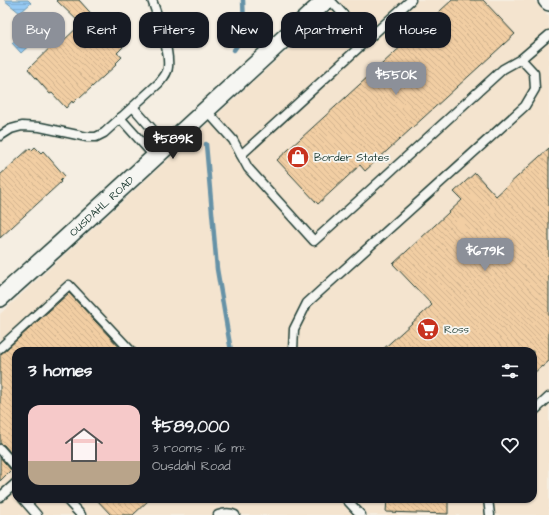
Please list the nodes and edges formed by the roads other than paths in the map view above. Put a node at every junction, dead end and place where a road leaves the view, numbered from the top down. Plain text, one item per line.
1 (152, 0) edge
2 (326, 0) edge
3 (330, 0) edge
4 (411, 0) edge
5 (341, 12) edge
6 (377, 31) edge
7 (549, 35) edge
8 (358, 48) edge
9 (522, 59) junction
10 (132, 107) junction
11 (206, 110) junction
12 (120, 118) junction
13 (0, 136) edge
14 (161, 151) junction
15 (241, 155) junction
16 (0, 298) edge
17 (127, 347) edge
18 (293, 347) edge
19 (0, 348) edge
20 (549, 397) edge
21 (537, 408) edge
22 (0, 449) edge
23 (12, 462) edge
24 (12, 489) edge
25 (0, 497) edge
26 (26, 503) edge
27 (70, 503) edge
28 (350, 503) edge
29 (488, 503) edge
30 (37, 515) edge
31 (81, 515) edge
32 (218, 515) edge
33 (235, 515) edge
34 (361, 515) edge
35 (490, 515) edge

1 - 10 lane
2 - 11 street, OUSDAHL ROAD
3 - 5 lane
4 - 6 lane
7 - 9 lane
8 - 15 lane
9 - 15 lane
9 - 18 lane
10 - 12 lane
10 - 14 lane
11 - 14 street, OUSDAHL ROAD
11 - 15 lane
12 - 13 lane
12 - 14 lane
14 - 16 street, OUSDAHL ROAD
17 - 19 lane
20 - 21 lane
22 - 23 lane
24 - 25 lane
26 - 30 lane
27 - 31 lane
28 - 34 lane
29 - 35 lane
32 - 33 lane

